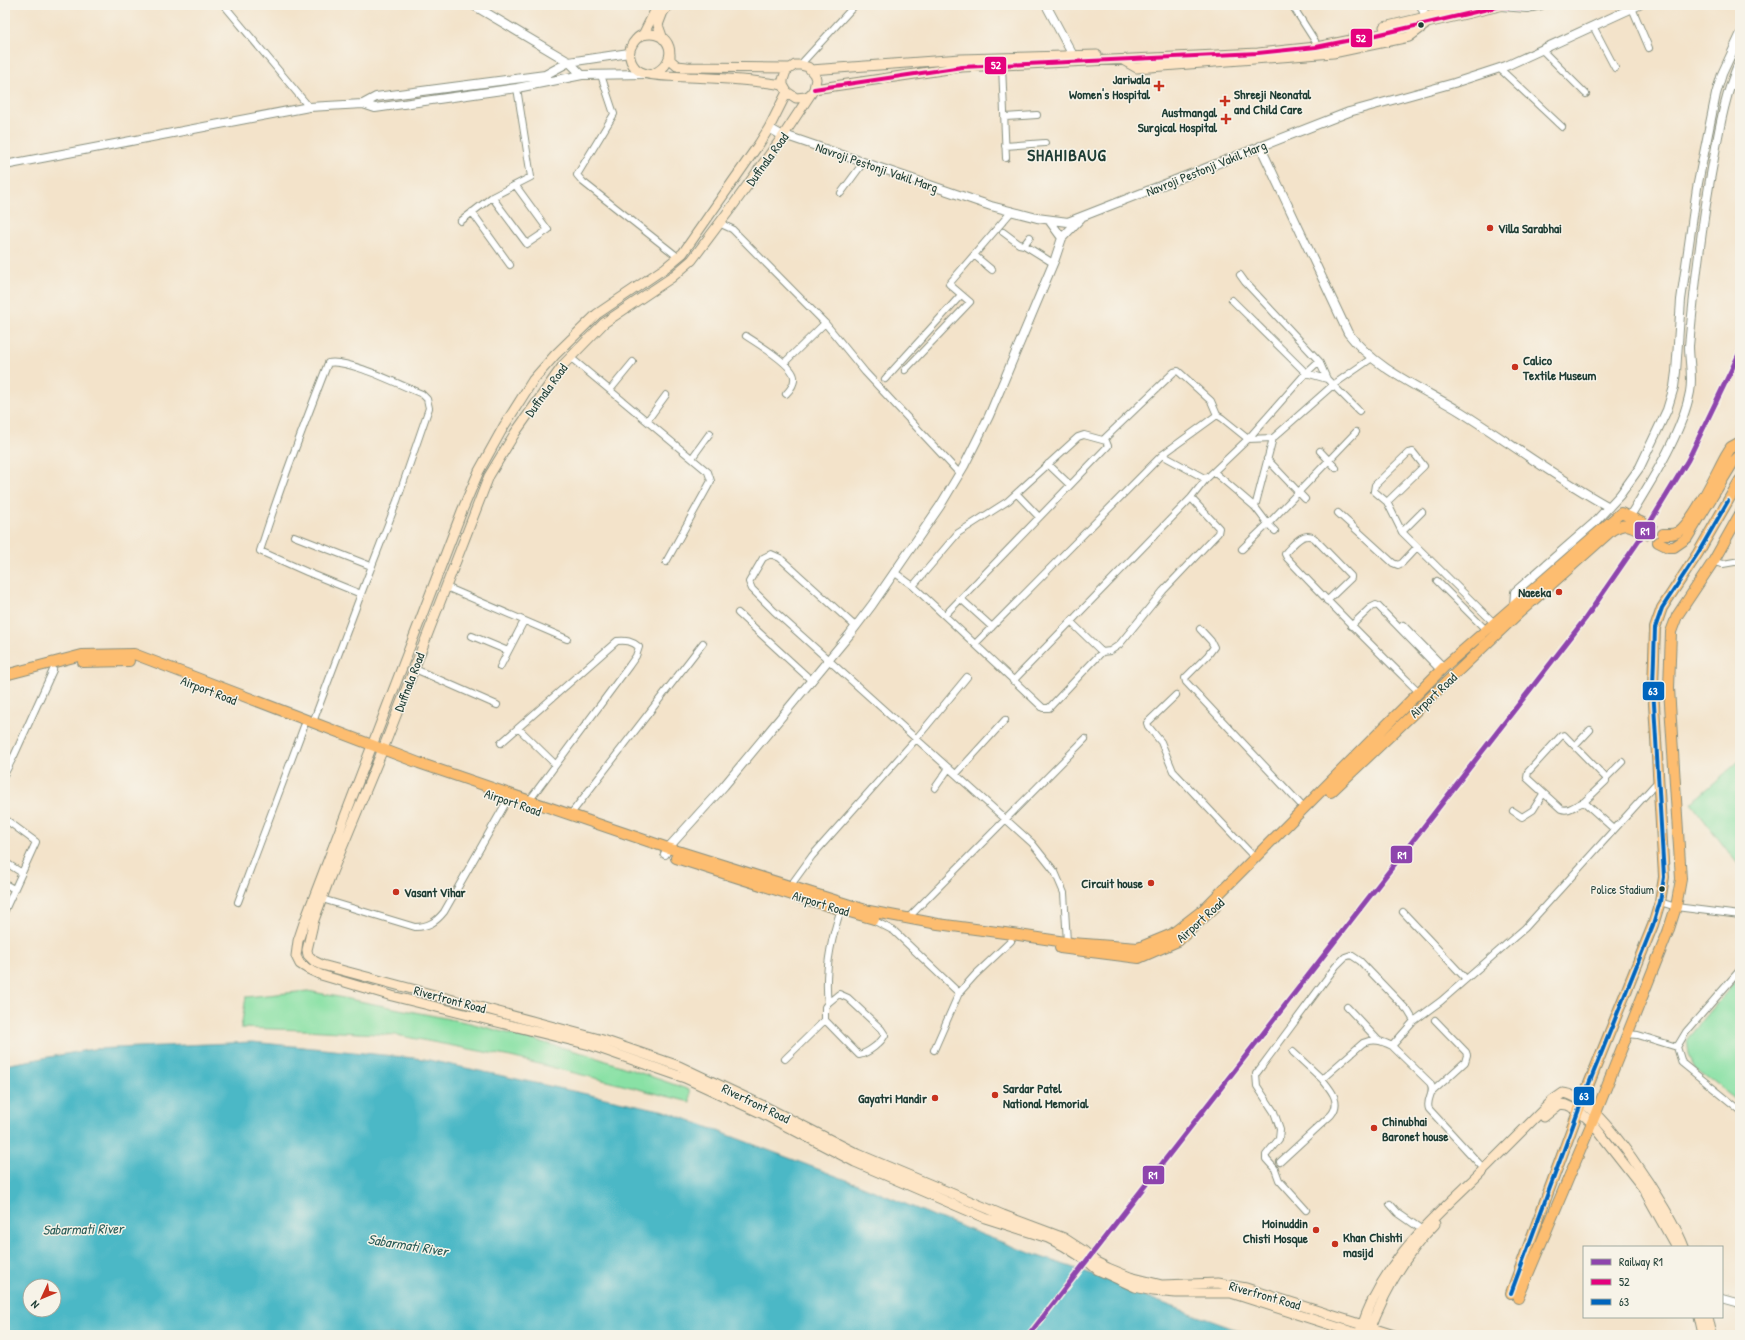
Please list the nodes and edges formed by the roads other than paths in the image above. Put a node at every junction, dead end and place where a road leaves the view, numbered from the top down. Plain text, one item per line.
1 (224, 5) edge
2 (474, 5) edge
3 (658, 5) edge
4 (669, 5) edge
5 (855, 5) edge
6 (1046, 5) edge
7 (1292, 5) edge
8 (1421, 5) edge
9 (1480, 5) edge
10 (1503, 5) edge
11 (1541, 5) edge
12 (1636, 7) edge
13 (1427, 19) junction
14 (1593, 26) junction
15 (643, 35) junction
16 (1740, 35) edge
17 (663, 39) junction
18 (1316, 41) junction
19 (1649, 48) dead end
20 (1542, 50) junction
21 (670, 52) junction
22 (629, 54) junction
23 (1075, 59) junction
24 (1740, 60) edge
25 (569, 62) junction
26 (800, 65) junction
27 (1002, 66) junction
28 (790, 68) junction
29 (1499, 68) junction
30 (1615, 68) dead end
31 (811, 70) junction
32 (650, 74) junction
33 (582, 75) junction
34 (601, 75) junction
35 (517, 88) junction
36 (785, 88) junction
37 (812, 91) junction
38 (1586, 94) dead end
39 (363, 104) junction
40 (309, 107) junction
41 (1037, 115) dead end
42 (1004, 117) junction
43 (1562, 127) dead end
44 (769, 128) junction
45 (783, 136) junction
46 (1045, 143) dead end
47 (1005, 146) junction
48 (1260, 146) junction
49 (1006, 158) dead end
50 (863, 162) junction
51 (5, 165) edge
52 (516, 186) junction
53 (841, 193) dead end
54 (492, 197) junction
55 (1012, 211) junction
56 (472, 212) junction
57 (1083, 216) junction
58 (1049, 220) junction
59 (461, 221) dead end
60 (719, 223) junction
61 (1003, 232) dead end
62 (1030, 237) dead end
63 (1062, 238) junction
64 (1024, 245) junction
65 (974, 255) junction
66 (678, 257) junction
67 (1053, 263) junction
68 (510, 266) dead end
69 (992, 270) dead end
70 (1240, 275) dead end
71 (962, 295) junction
72 (1232, 300) dead end
73 (825, 323) junction
74 (746, 336) dead end
75 (570, 357) junction
76 (1372, 358) junction
77 (633, 362) dead end
78 (1319, 362) junction
79 (784, 363) junction
80 (905, 370) dead end
81 (1676, 372) junction
82 (1306, 373) junction
83 (1691, 373) junction
84 (885, 379) dead end
85 (1327, 379) junction
86 (1333, 385) junction
87 (610, 390) junction
88 (666, 394) dead end
89 (786, 394) dead end
90 (1359, 411) dead end
91 (1217, 415) junction
92 (647, 421) junction
93 (1356, 432) dead end
94 (710, 433) dead end
95 (1273, 438) junction
96 (1248, 439) junction
97 (1103, 440) junction
98 (1740, 442) edge
99 (1320, 451) dead end
100 (1162, 455) junction
101 (1740, 455) edge
102 (692, 458) junction
103 (1266, 459) junction
104 (1329, 460) junction
105 (1048, 464) junction
106 (1336, 468) dead end
107 (1214, 472) junction
108 (959, 473) junction
109 (1206, 479) junction
110 (1740, 480) edge
111 (1070, 484) junction
112 (1298, 493) junction
113 (1017, 494) junction
114 (1191, 498) junction
115 (1305, 499) dead end
116 (1387, 502) junction
117 (1255, 507) junction
118 (1609, 507) junction
119 (1422, 512) dead end
120 (1338, 513) dead end
121 (1740, 514) edge
122 (1630, 516) junction
123 (1039, 517) junction
124 (1268, 524) junction
125 (1275, 531) dead end
126 (1402, 532) junction
127 (294, 536) dead end
128 (1417, 547) junction
129 (1242, 549) dead end
130 (1740, 560) edge
131 (666, 562) dead end
132 (1713, 562) junction
133 (371, 566) junction
134 (894, 572) junction
135 (1438, 580) dead end
136 (913, 586) junction
137 (446, 587) junction
138 (361, 594) junction
139 (1534, 595) junction
140 (961, 599) junction
141 (1327, 601) junction
142 (1517, 609) junction
143 (738, 613) dead end
144 (945, 615) junction
145 (524, 621) junction
146 (1070, 622) junction
147 (1403, 625) dead end
148 (1351, 626) junction
149 (856, 627) junction
150 (992, 627) junction
151 (1490, 627) junction
152 (1200, 629) dead end
153 (472, 636) dead end
154 (566, 639) dead end
155 (703, 643) dead end
156 (975, 644) junction
157 (508, 651) junction
158 (1102, 652) junction
159 (104, 658) junction
160 (829, 660) junction
161 (500, 667) dead end
162 (415, 669) junction
163 (1442, 669) junction
164 (53, 670) junction
165 (5, 675) edge
166 (967, 678) dead end
167 (812, 681) junction
168 (1013, 681) junction
169 (5, 682) edge
170 (1419, 692) junction
171 (1176, 695) dead end
172 (497, 706) dead end
173 (1005, 720) dead end
174 (308, 724) junction
175 (518, 728) junction
176 (1590, 730) dead end
177 (916, 739) junction
178 (1085, 739) dead end
179 (501, 743) dead end
180 (1575, 746) junction
181 (372, 749) junction
182 (382, 752) junction
183 (1622, 762) dead end
184 (555, 764) junction
185 (949, 768) junction
186 (5, 774) edge
187 (956, 774) junction
188 (1606, 778) junction
189 (1659, 780) junction
190 (935, 788) dead end
191 (1543, 794) junction
192 (507, 800) junction
193 (529, 801) junction
194 (1584, 802) junction
195 (1304, 808) junction
196 (1514, 811) dead end
197 (570, 815) junction
198 (1006, 818) junction
199 (5, 819) edge
200 (1614, 829) junction
201 (667, 851) junction
202 (1255, 858) junction
203 (5, 862) edge
204 (22, 873) junction
205 (5, 884) edge
206 (791, 886) junction
207 (14, 889) junction
208 (322, 899) junction
209 (238, 902) dead end
210 (1660, 902) junction
211 (1676, 907) junction
212 (840, 909) junction
213 (5, 910) edge
214 (1403, 912) dead end
215 (1740, 915) edge
216 (868, 918) junction
217 (908, 918) junction
218 (1011, 941) junction
219 (1067, 942) junction
220 (1740, 970) edge
221 (1466, 979) junction
222 (959, 993) junction
223 (828, 1004) junction
224 (1347, 1007) dead end
225 (825, 1020) junction
226 (1435, 1020) dead end
227 (1414, 1021) junction
228 (1627, 1034) junction
229 (1378, 1040) junction
230 (1392, 1046) junction
231 (1677, 1047) junction
232 (934, 1050) dead end
233 (1294, 1052) dead end
234 (785, 1059) dead end
235 (1322, 1079) junction
236 (1432, 1092) junction
237 (1580, 1105) junction
238 (1740, 1110) edge
239 (1596, 1113) junction
240 (1592, 1123) junction
241 (1280, 1162) dead end
242 (1484, 1169) junction
243 (1390, 1204) dead end
244 (1306, 1210) dead end
245 (1421, 1230) junction
246 (1675, 1246) edge
247 (1683, 1246) edge
248 (1723, 1299) edge
249 (1740, 1304) edge
250 (1699, 1318) edge
251 (1707, 1318) edge
252 (1365, 1331) edge
253 (1394, 1335) edge
254 (1704, 1335) edge
255 (1711, 1335) edge

1 - 40 street
2 - 25 street
3 - 15 main road
4 - 17 main road
5 - 26 street
6 - 23 street
7 - 18 street
8 - 13 street
9 - 13 main road
10 - 11 street
10 - 13 main road
12 - 14 street, Navroji Pestonji Vakil Marg
12 - 19 street
13 - 18 main road
13 - 23 main road
14 - 20 street, Navroji Pestonji Vakil Marg
14 - 30 street
15 - 17 main road
15 - 22 main road
16 - 81 street
17 - 21 main road
18 - 23 main road
20 - 29 street, Navroji Pestonji Vakil Marg
20 - 38 street
21 - 28 main road
21 - 32 main road
22 - 25 street
22 - 32 main road
23 - 27 main road
23 - 31 main road
24 - 83 street
25 - 33 street
25 - 39 street
26 - 28 main road
26 - 31 main road
27 - 37 main road
27 - 42 street
28 - 36 main road
29 - 43 street
29 - 48 street, Navroji Pestonji Vakil Marg
31 - 37 main road
32 - 34 street
32 - 36 main road
33 - 34 street
33 - 35 street
34 - 66 street
35 - 39 street
35 - 52 street
36 - 37 main road
36 - 44 main road
37 - 45 main road, Duffnala Road
39 - 40 street
40 - 51 street
41 - 42 street
42 - 47 street
44 - 45 street, Navroji Pestonji Vakil Marg
44 - 66 main road
45 - 50 street, Navroji Pestonji Vakil Marg
45 - 60 main road, Duffnala Road
46 - 47 street
47 - 49 street
48 - 57 street, Navroji Pestonji Vakil Marg
48 - 76 street
50 - 53 street
50 - 55 street, Navroji Pestonji Vakil Marg
52 - 54 street
52 - 54 street
54 - 56 street
55 - 58 street, Navroji Pestonji Vakil Marg
55 - 65 street
56 - 59 street
56 - 68 street
57 - 58 street, Navroji Pestonji Vakil Marg
57 - 63 street
58 - 63 street
60 - 73 street
60 - 75 main road, Duffnala Road
61 - 64 street
62 - 64 street
63 - 67 street
64 - 67 street
65 - 69 street
65 - 71 street
66 - 181 main road
67 - 108 street
70 - 78 street
71 - 80 street
71 - 84 street
72 - 82 street
73 - 79 street
73 - 108 street
74 - 79 street
75 - 87 street
75 - 137 main road, Duffnala Road
76 - 86 street
76 - 118 street
77 - 87 street
78 - 82 street
78 - 85 street
79 - 89 street
81 - 83 street
81 - 118 street
82 - 85 street
82 - 96 street
83 - 122 street
85 - 86 street
86 - 90 street
86 - 95 street
87 - 92 street
88 - 92 street
91 - 96 street
91 - 97 street
91 - 100 street
92 - 102 street
93 - 104 street
94 - 102 street
95 - 96 street
95 - 103 street
96 - 107 street
97 - 105 street
97 - 111 street
98 - 101 main road
99 - 104 street
100 - 109 street
100 - 150 street
102 - 131 street
103 - 112 street
103 - 117 street
104 - 106 street
104 - 112 street
105 - 111 street
105 - 113 street
107 - 109 street
107 - 117 street
108 - 134 street
109 - 114 street
110 - 189 main road
111 - 123 street
112 - 115 street
112 - 124 street
113 - 123 street
113 - 136 street
114 - 146 street
114 - 158 street
116 - 116 street
116 - 126 street
117 - 124 street
118 - 142 street
119 - 126 street
120 - 128 street
121 - 132 main road
122 - 139 main road
122 - 139 main road
123 - 140 street
124 - 125 street
124 - 129 street
126 - 128 street
127 - 133 street
128 - 151 street
130 - 132 street
132 - 211 main road
133 - 138 street
133 - 138 street
134 - 136 street
134 - 149 street
135 - 151 street
136 - 144 street
137 - 145 street
137 - 162 main road, Duffnala Road
138 - 174 street
139 - 142 main road, Airport Road
140 - 144 street
140 - 150 street
141 - 141 street
141 - 148 street
142 - 151 main road, Airport Road
142 - 218 main road, Airport Road
143 - 167 street
144 - 156 street
145 - 154 street
145 - 157 street
146 - 158 street
146 - 168 street
147 - 163 street
148 - 163 street
148 - 170 street
149 - 160 street
149 - 160 street
150 - 156 street
151 - 163 main road, Airport Road
152 - 195 street
153 - 157 street
155 - 197 street
156 - 168 street
157 - 161 street
158 - 168 street
159 - 164 main road, Airport Road
159 - 165 main road, Airport Road
159 - 174 main road, Airport Road
160 - 167 street
160 - 177 street
162 - 172 street
162 - 182 main road, Duffnala Road
163 - 170 main road, Airport Road
164 - 169 main road, Airport Road
164 - 186 street
166 - 177 street
167 - 201 street
170 - 195 main road, Airport Road
171 - 202 street
173 - 187 street
174 - 181 main road, Airport Road
174 - 209 street
175 - 179 street
175 - 184 street
175 - 184 street
176 - 180 street
177 - 185 street
177 - 206 street
178 - 198 street
180 - 188 street
180 - 191 street
181 - 182 main road, Airport Road
181 - 252 main road, Riverfront Road
182 - 192 main road, Airport Road
182 - 193 main road, Airport Road
182 - 208 main road, Riverfront Road
183 - 188 street
184 - 193 street
185 - 187 street
185 - 190 street
187 - 198 street
188 - 194 street
189 - 200 street
189 - 210 main road
191 - 194 street
191 - 196 street
192 - 201 main road, Airport Road
192 - 208 street
193 - 197 main road, Airport Road
194 - 200 street
195 - 202 main road, Airport Road
197 - 201 main road, Airport Road
198 - 217 street
198 - 219 street
199 - 204 street
200 - 221 street
201 - 206 main road, Airport Road
201 - 212 main road, Airport Road
202 - 219 main road, Airport Road
203 - 204 street
204 - 207 street
205 - 207 street
206 - 217 main road, Airport Road
207 - 213 street
208 - 252 main road, Riverfront Road
210 - 211 street
210 - 237 main road
211 - 215 street
211 - 228 main road
212 - 216 main road, Airport Road
212 - 223 street
214 - 221 street
216 - 218 main road, Airport Road
216 - 222 street
217 - 219 main road, Airport Road
218 - 222 street
220 - 231 street
221 - 227 street
222 - 232 street
223 - 225 street
223 - 225 street
224 - 229 street
225 - 234 street
226 - 236 street
227 - 230 street
227 - 244 street
228 - 231 street
228 - 239 main road
229 - 230 street
229 - 235 street
230 - 236 street
231 - 238 street
233 - 235 street
235 - 241 street
236 - 242 street
237 - 239 main road
237 - 240 main road
237 - 240 main road
237 - 242 main road
237 - 252 main road
239 - 240 main road
239 - 247 main road
240 - 246 main road
242 - 245 main road
243 - 245 street
245 - 252 main road
248 - 249 street
250 - 254 main road
251 - 255 main road
252 - 253 main road, Riverfront Road

